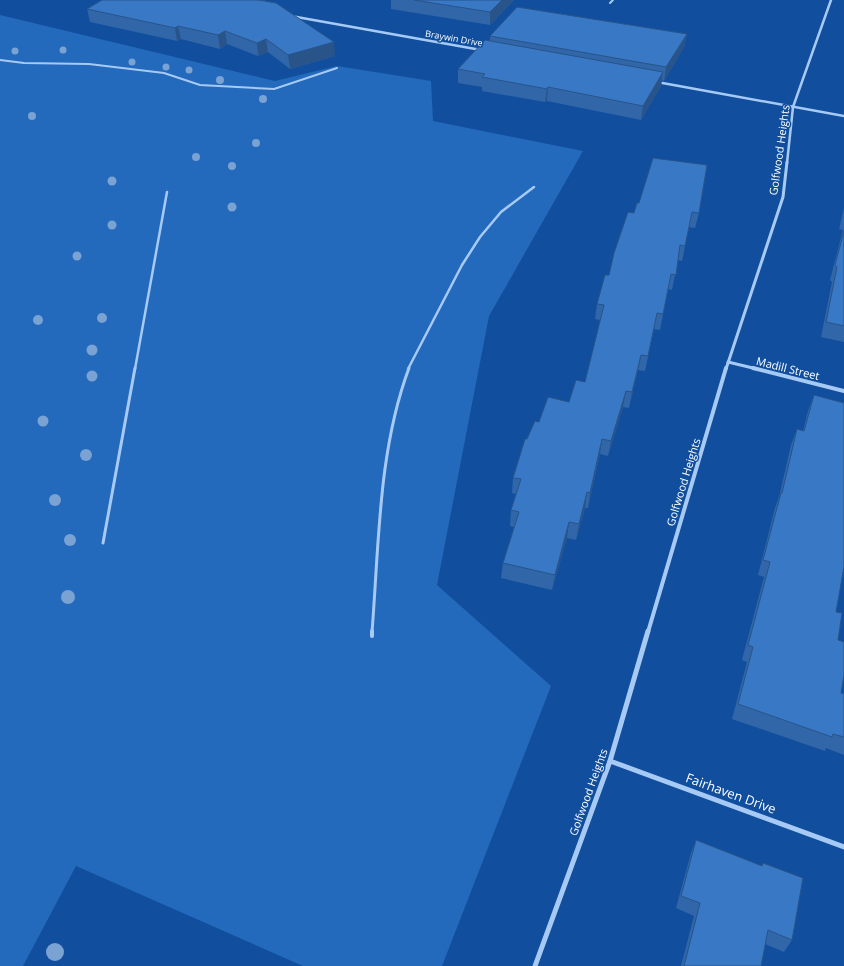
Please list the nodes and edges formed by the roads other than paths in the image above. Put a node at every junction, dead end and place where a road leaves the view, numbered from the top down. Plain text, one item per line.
1 (613, 0) edge
2 (831, 0) edge
3 (610, 3) dead end
4 (290, 16) edge
5 (485, 51) edge
6 (0, 60) edge
7 (337, 68) dead end
8 (656, 82) edge
9 (793, 107) junction
10 (844, 116) edge
11 (534, 187) dead end
12 (167, 192) dead end
13 (728, 362) junction
14 (844, 391) edge
15 (103, 543) dead end
16 (372, 636) dead end
17 (610, 761) junction
18 (844, 847) edge
19 (534, 966) edge

1 - 3 lane
2 - 9 street, Golfwood Heights
4 - 5 street, Braywin Drive
6 - 7 lane
8 - 9 street
9 - 10 street
9 - 13 street, Golfwood Heights
11 - 16 lane
12 - 15 lane
13 - 14 street, Madill Street
13 - 17 street, Golfwood Heights
17 - 18 street, Fairhaven Drive
17 - 19 street, Golfwood Heights

